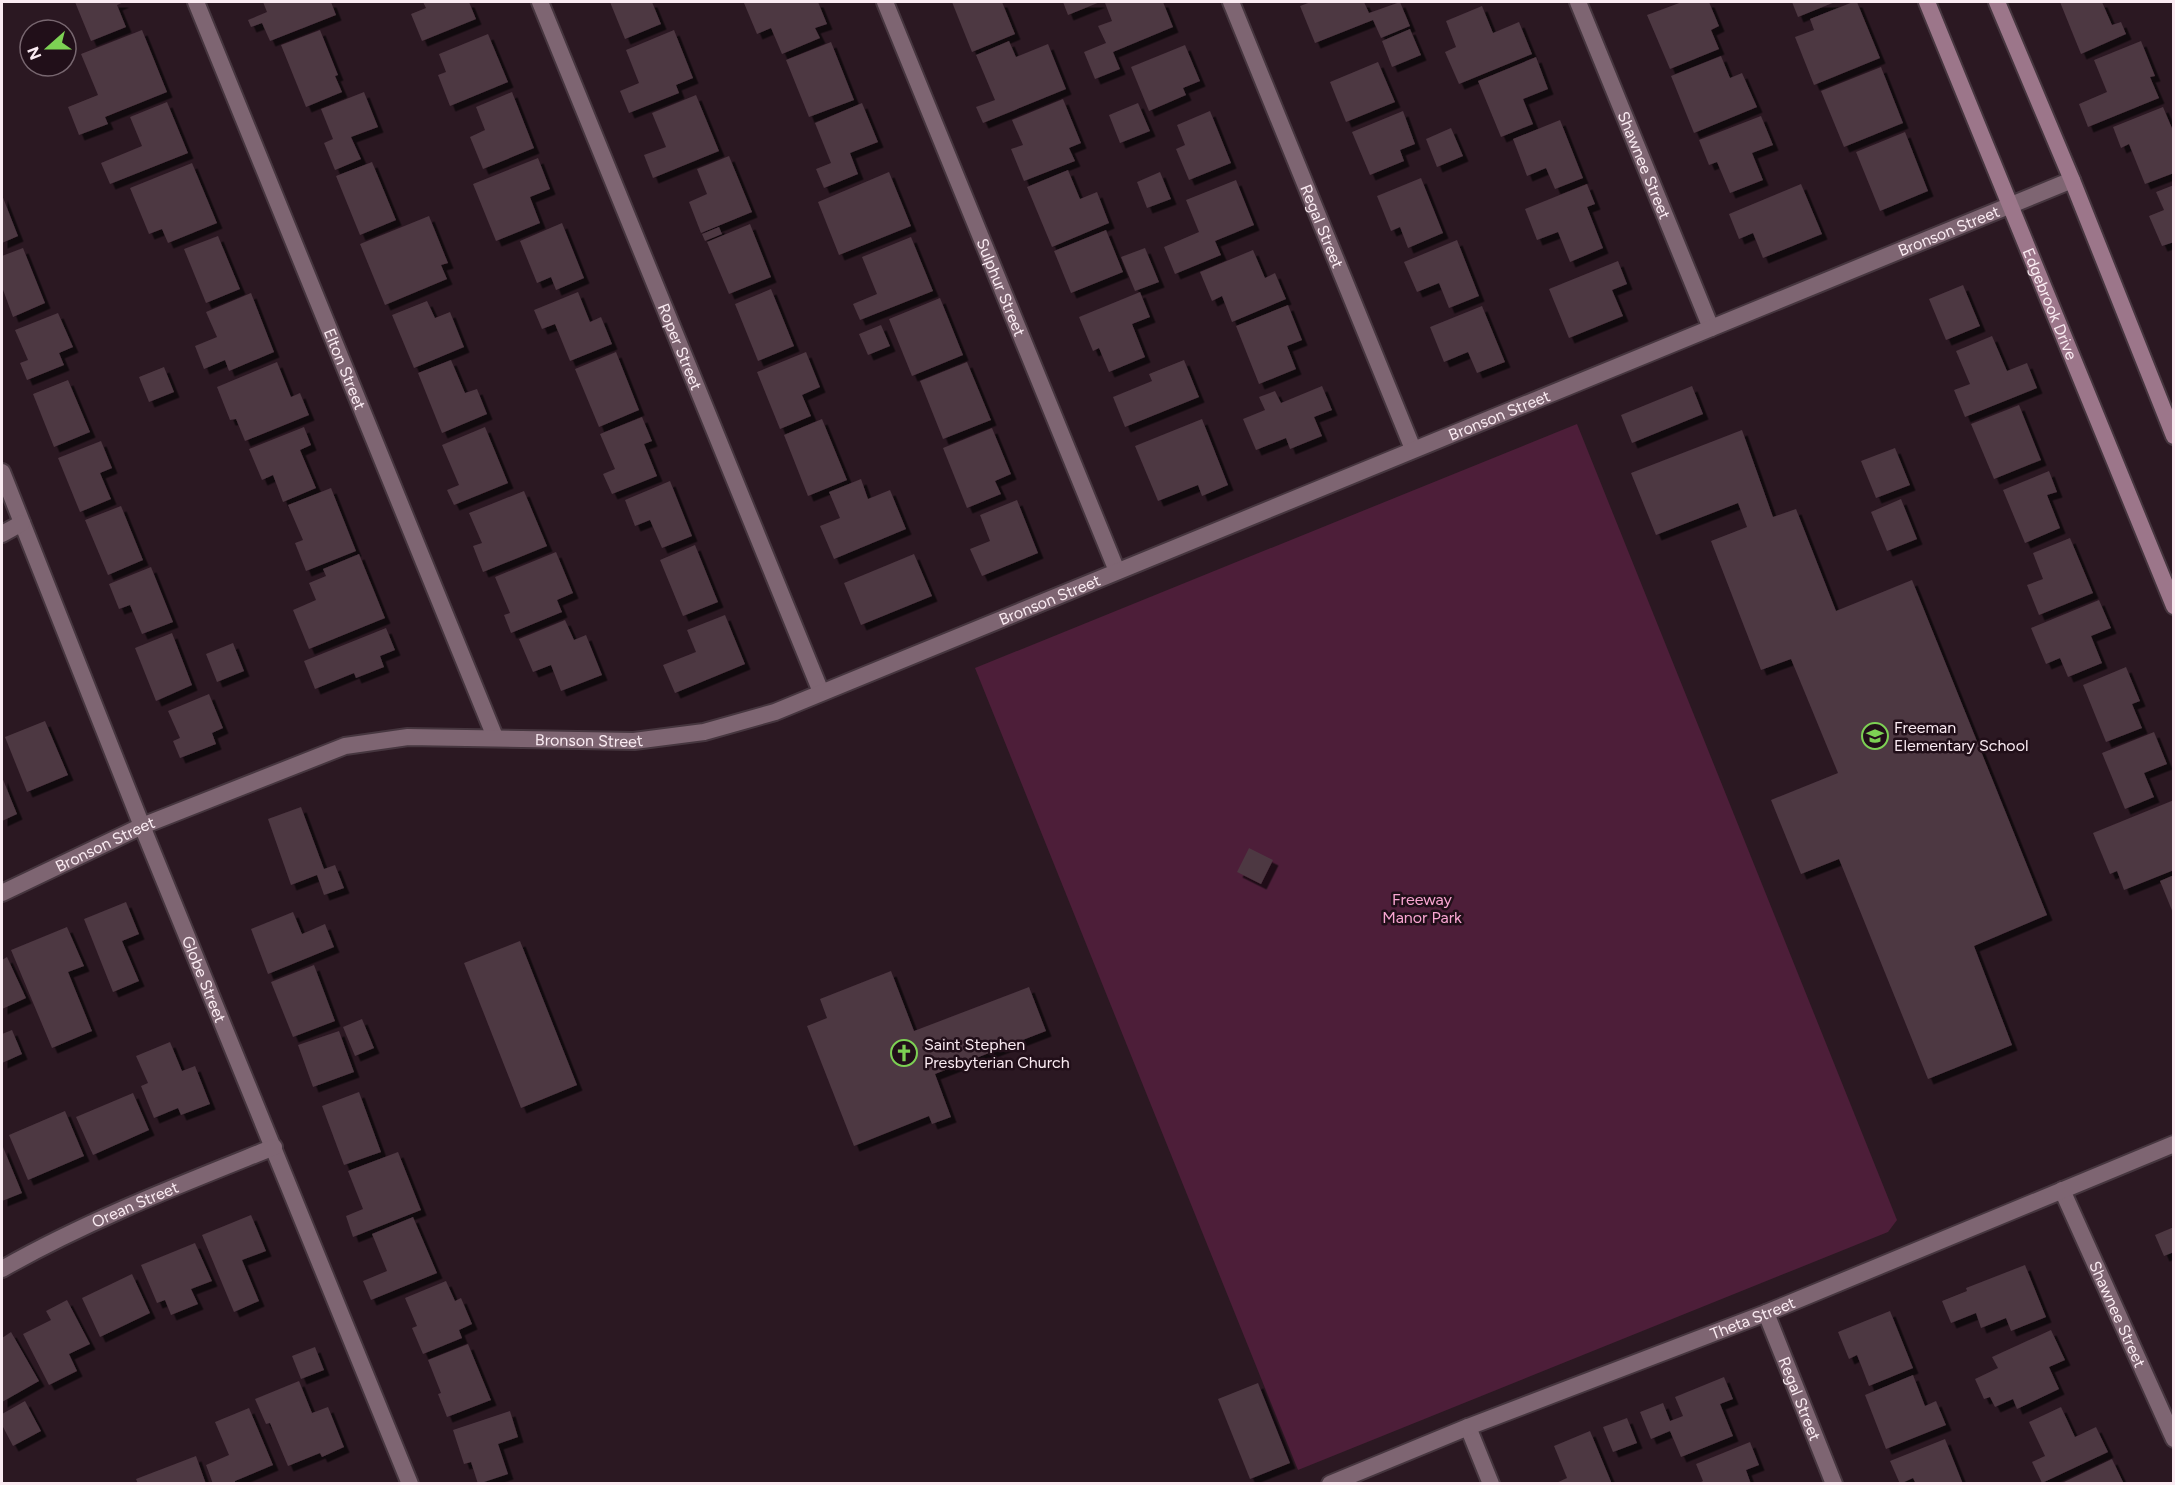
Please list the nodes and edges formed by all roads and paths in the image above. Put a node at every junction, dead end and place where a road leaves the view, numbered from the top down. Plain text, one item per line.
1 (196, 2) edge
2 (540, 2) edge
3 (885, 2) edge
4 (1231, 2) edge
5 (1578, 2) edge
6 (1927, 2) edge
7 (1997, 2) edge
8 (2072, 180) junction
9 (2010, 204) junction
10 (1711, 328) junction
11 (2174, 436) edge
12 (1413, 449) junction
13 (2, 472) edge
14 (22, 523) junction
15 (2, 534) edge
16 (1117, 571) junction
17 (2174, 606) edge
18 (821, 692) junction
19 (495, 737) junction
20 (142, 826) junction
21 (2, 893) edge
22 (2174, 1144) edge
23 (274, 1147) junction
24 (2062, 1190) junction
25 (2, 1269) edge
26 (1766, 1313) junction
27 (1468, 1427) junction
28 (2174, 1439) edge
29 (410, 1483) edge
30 (1330, 1484) edge
31 (1491, 1484) edge
32 (1834, 1484) edge

1 - 19 street, Elton Street
2 - 18 street, Roper Street
3 - 16 street, Sulphur Street
4 - 12 street, Regal Street
5 - 10 street, Shawnee Street
6 - 9 main road, Edgebrook Drive
7 - 8 main road
8 - 9 street, Bronson Street
8 - 11 main road
9 - 10 street, Bronson Street
9 - 17 main road, Edgebrook Drive
10 - 12 street, Bronson Street
12 - 16 street, Bronson Street
13 - 14 street, Globe Street
14 - 15 street
14 - 20 street, Globe Street
16 - 18 street, Bronson Street
18 - 19 street, Bronson Street
19 - 20 street, Bronson Street
20 - 21 street, Bronson Street
20 - 23 street, Globe Street
22 - 24 street, Theta Street
23 - 25 street, Orean Street
23 - 29 street, Globe Street
24 - 26 street, Theta Street
24 - 28 street, Shawnee Street
26 - 27 street, Theta Street
26 - 32 street, Regal Street
27 - 30 street, Theta Street
27 - 31 street

